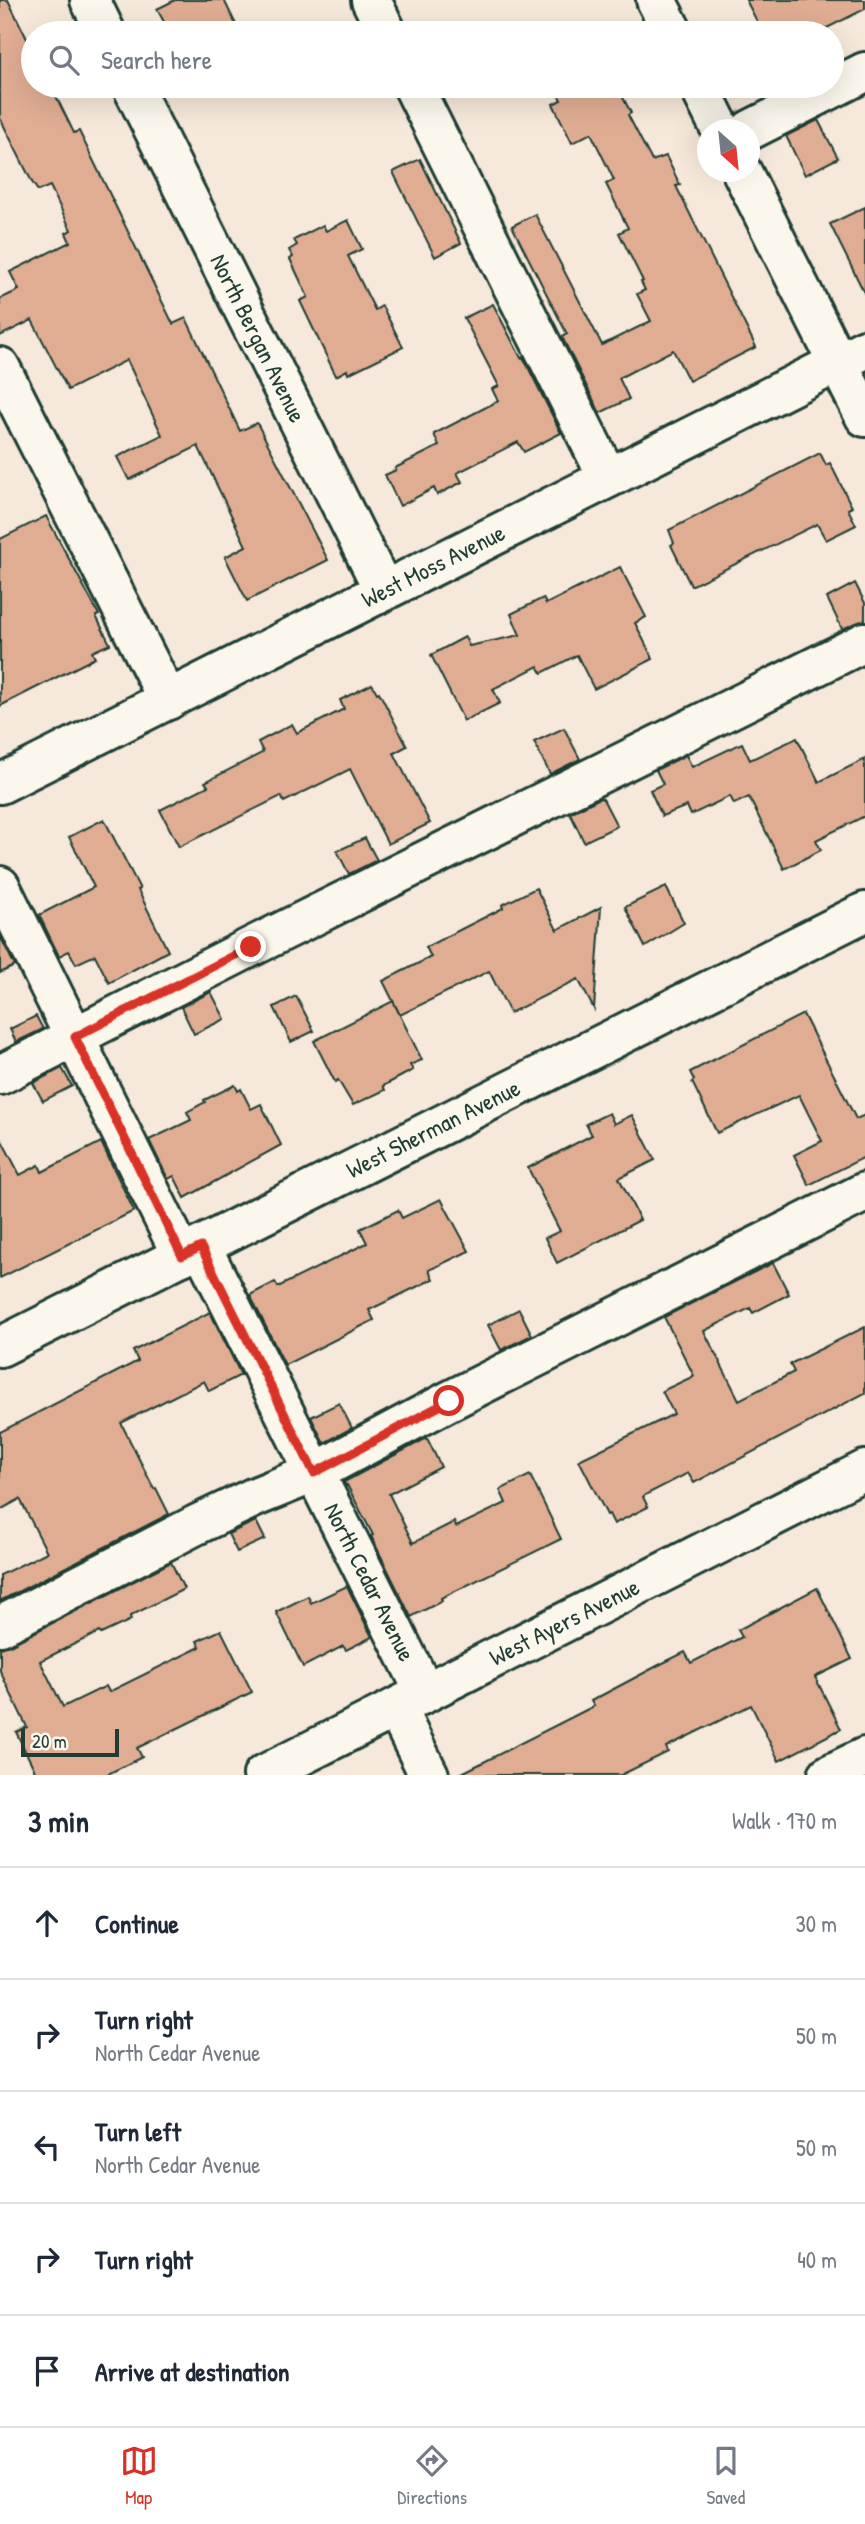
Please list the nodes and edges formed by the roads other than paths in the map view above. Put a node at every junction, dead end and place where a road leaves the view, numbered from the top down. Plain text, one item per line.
1 (90, 0) edge
2 (371, 0) edge
3 (656, 0) edge
4 (100, 21) edge
5 (381, 21) edge
6 (667, 21) edge
7 (865, 72) edge
8 (844, 83) edge
9 (138, 98) edge
10 (419, 98) edge
11 (705, 98) edge
12 (813, 98) edge
13 (716, 119) edge
14 (760, 125) edge
15 (748, 182) edge
16 (852, 356) edge
17 (0, 367) edge
18 (865, 417) edge
19 (608, 478) junction
20 (384, 591) junction
21 (865, 642) edge
22 (168, 700) junction
23 (0, 784) edge
24 (0, 886) edge
25 (865, 912) edge
26 (75, 1037) junction
27 (0, 1075) edge
28 (865, 1192) edge
29 (192, 1251) junction
30 (0, 1347) edge
31 (865, 1470) edge
32 (314, 1473) junction
33 (0, 1626) edge
34 (411, 1700) junction
35 (865, 1757) edge
36 (262, 1775) edge
37 (429, 1775) edge
38 (828, 1775) edge

1 - 4 street
2 - 5 street
3 - 6 street
7 - 8 street
9 - 20 street, North Bergan Avenue
10 - 19 street
11 - 13 street
12 - 14 street
15 - 16 street
16 - 18 street
16 - 19 street, West Moss Avenue
17 - 22 street
19 - 20 street, West Moss Avenue
20 - 22 street, West Moss Avenue
21 - 26 street
22 - 23 street, West Moss Avenue
24 - 26 street, North Cedar Avenue
25 - 29 street, West Sherman Avenue
26 - 27 street
26 - 29 street, North Cedar Avenue
28 - 32 street
29 - 30 street, West Sherman Avenue
29 - 32 street, North Cedar Avenue
31 - 34 street, West Ayers Avenue
32 - 33 street
32 - 34 street, North Cedar Avenue
34 - 36 street, West Ayers Avenue
34 - 37 street, North Cedar Avenue
35 - 38 street

